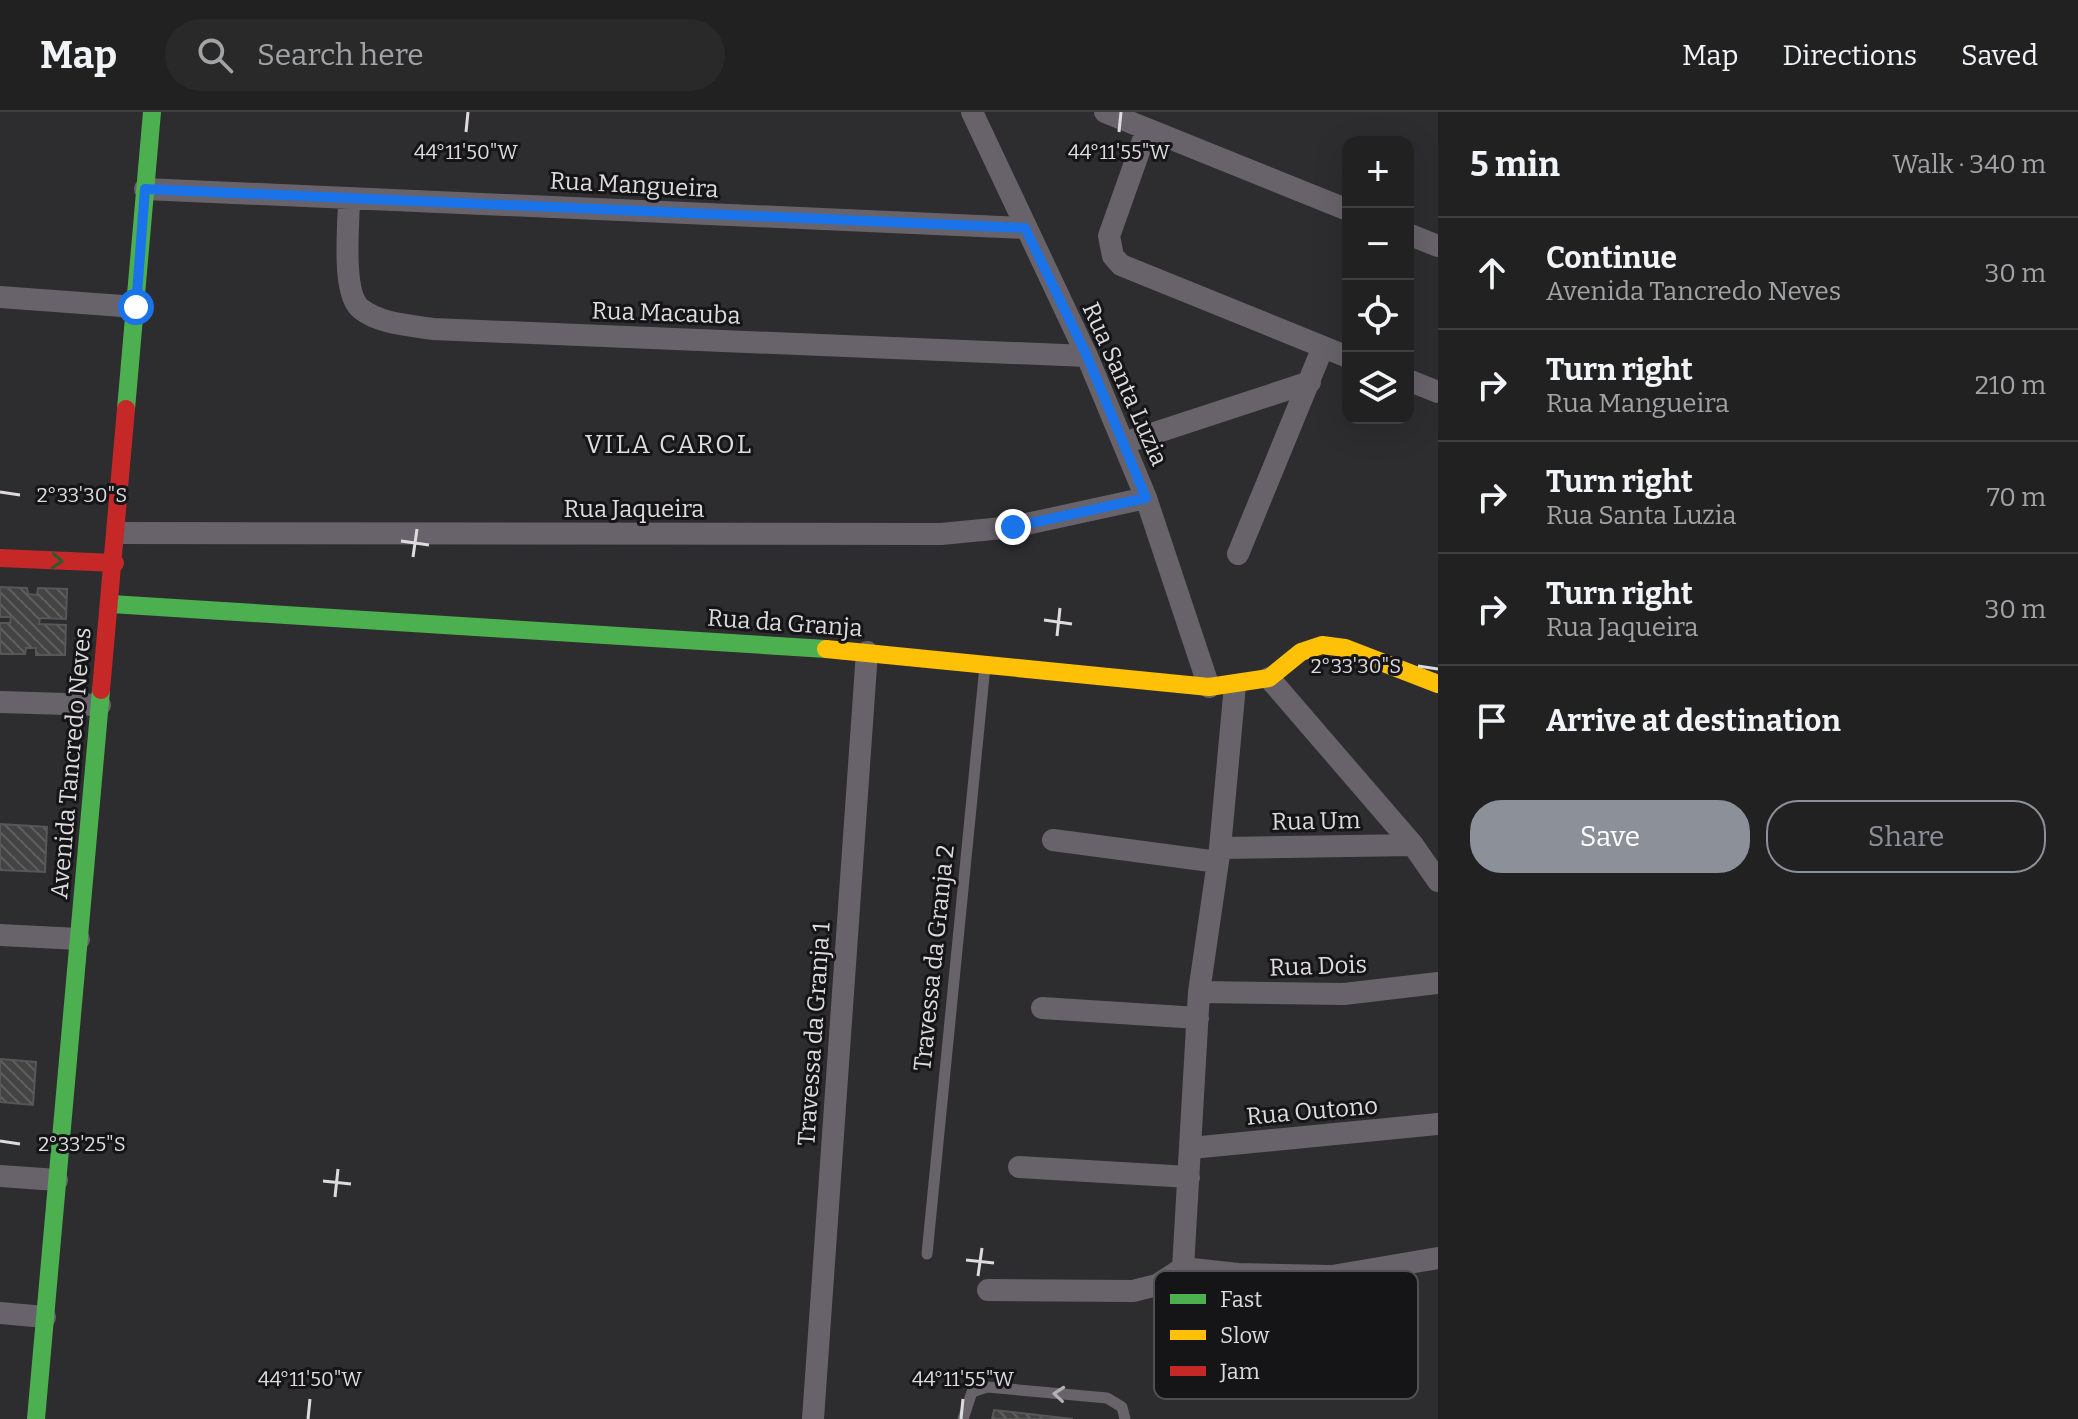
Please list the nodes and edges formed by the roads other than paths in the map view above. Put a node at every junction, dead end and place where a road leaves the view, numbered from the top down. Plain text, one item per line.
1 (152, 112) edge
2 (972, 112) edge
3 (1105, 112) edge
4 (1147, 129) junction
5 (145, 189) junction
6 (349, 198) junction
7 (1343, 208) edge
8 (1025, 228) junction
9 (1414, 236) edge
10 (1438, 246) edge
11 (0, 297) edge
12 (136, 307) junction
13 (1323, 347) junction
14 (1342, 355) edge
15 (1087, 356) junction
16 (1310, 382) junction
17 (1414, 382) edge
18 (1438, 392) edge
19 (1124, 443) junction
20 (1146, 498) junction
21 (117, 533) junction
22 (1238, 554) dead end
23 (0, 558) edge
24 (115, 563) junction
25 (111, 604) junction
26 (867, 652) junction
27 (985, 666) junction
28 (1269, 678) junction
29 (1438, 684) edge
30 (1235, 685) junction
31 (1209, 687) junction
32 (0, 702) edge
33 (100, 705) junction
34 (1053, 840) dead end
35 (1413, 845) junction
36 (1219, 855) junction
37 (1438, 881) edge
38 (0, 935) edge
39 (79, 939) junction
40 (1438, 983) edge
41 (1199, 992) junction
42 (1042, 1008) dead end
43 (1198, 1018) junction
44 (1438, 1124) edge
45 (1191, 1148) junction
46 (1019, 1167) dead end
47 (0, 1176) edge
48 (1189, 1177) junction
49 (57, 1180) junction
50 (927, 1254) dead end
51 (1438, 1258) edge
52 (1183, 1268) junction
53 (1178, 1271) edge
54 (1210, 1271) edge
55 (1361, 1271) edge
56 (1154, 1286) edge
57 (988, 1290) dead end
58 (0, 1313) edge
59 (45, 1317) junction
60 (36, 1419) edge
61 (813, 1419) edge
62 (963, 1419) edge
63 (1125, 1419) edge

1 - 5 main road, Avenida Tancredo Neves
2 - 8 street, Rua Santa Luzia
3 - 4 street
4 - 7 street
4 - 13 street
5 - 6 street, Rua Mangueira
5 - 12 main road, Avenida Tancredo Neves
6 - 8 street, Rua Mangueira
6 - 15 street, Rua Macauba
8 - 15 street, Rua Santa Luzia
9 - 10 street
11 - 12 street
12 - 21 main road, Avenida Tancredo Neves
13 - 14 street
13 - 16 street
15 - 19 street, Rua Santa Luzia
16 - 19 street
16 - 22 street
17 - 18 street
19 - 20 street, Rua Santa Luzia
20 - 21 street, Rua Jaqueira
20 - 31 street, Rua Santa Luzia
21 - 24 main road, Avenida Tancredo Neves
23 -> 24 main road
24 - 25 main road, Avenida Tancredo Neves
25 - 26 main road, Rua da Granja
25 - 33 main road, Avenida Tancredo Neves
26 - 27 main road, Rua da Granja
26 - 61 street, Travessa da Granja 1
27 - 31 main road, Rua da Granja
27 - 50 lane, Travessa da Granja 2
28 - 29 main road, Rua da Granja
28 - 30 main road, Rua da Granja
28 - 35 street
30 - 31 main road, Rua da Granja
30 - 36 street
32 - 33 street
33 - 39 main road, Avenida Tancredo Neves
34 - 36 street, Rua Um
35 - 36 street, Rua Um
35 - 37 street
36 - 41 street
38 - 39 street
39 - 49 main road, Avenida Tancredo Neves
40 - 41 street, Rua Dois
41 - 43 street
42 - 43 street
43 - 45 street
44 - 45 street, Rua Outono
45 - 48 street
46 - 48 street
47 - 49 street
48 - 52 street
49 - 59 main road, Avenida Tancredo Neves
51 - 55 street
52 - 53 street
52 - 54 street
56 - 57 street
58 - 59 street
59 - 60 main road, Avenida Tancredo Neves
63 -> 62 lane

